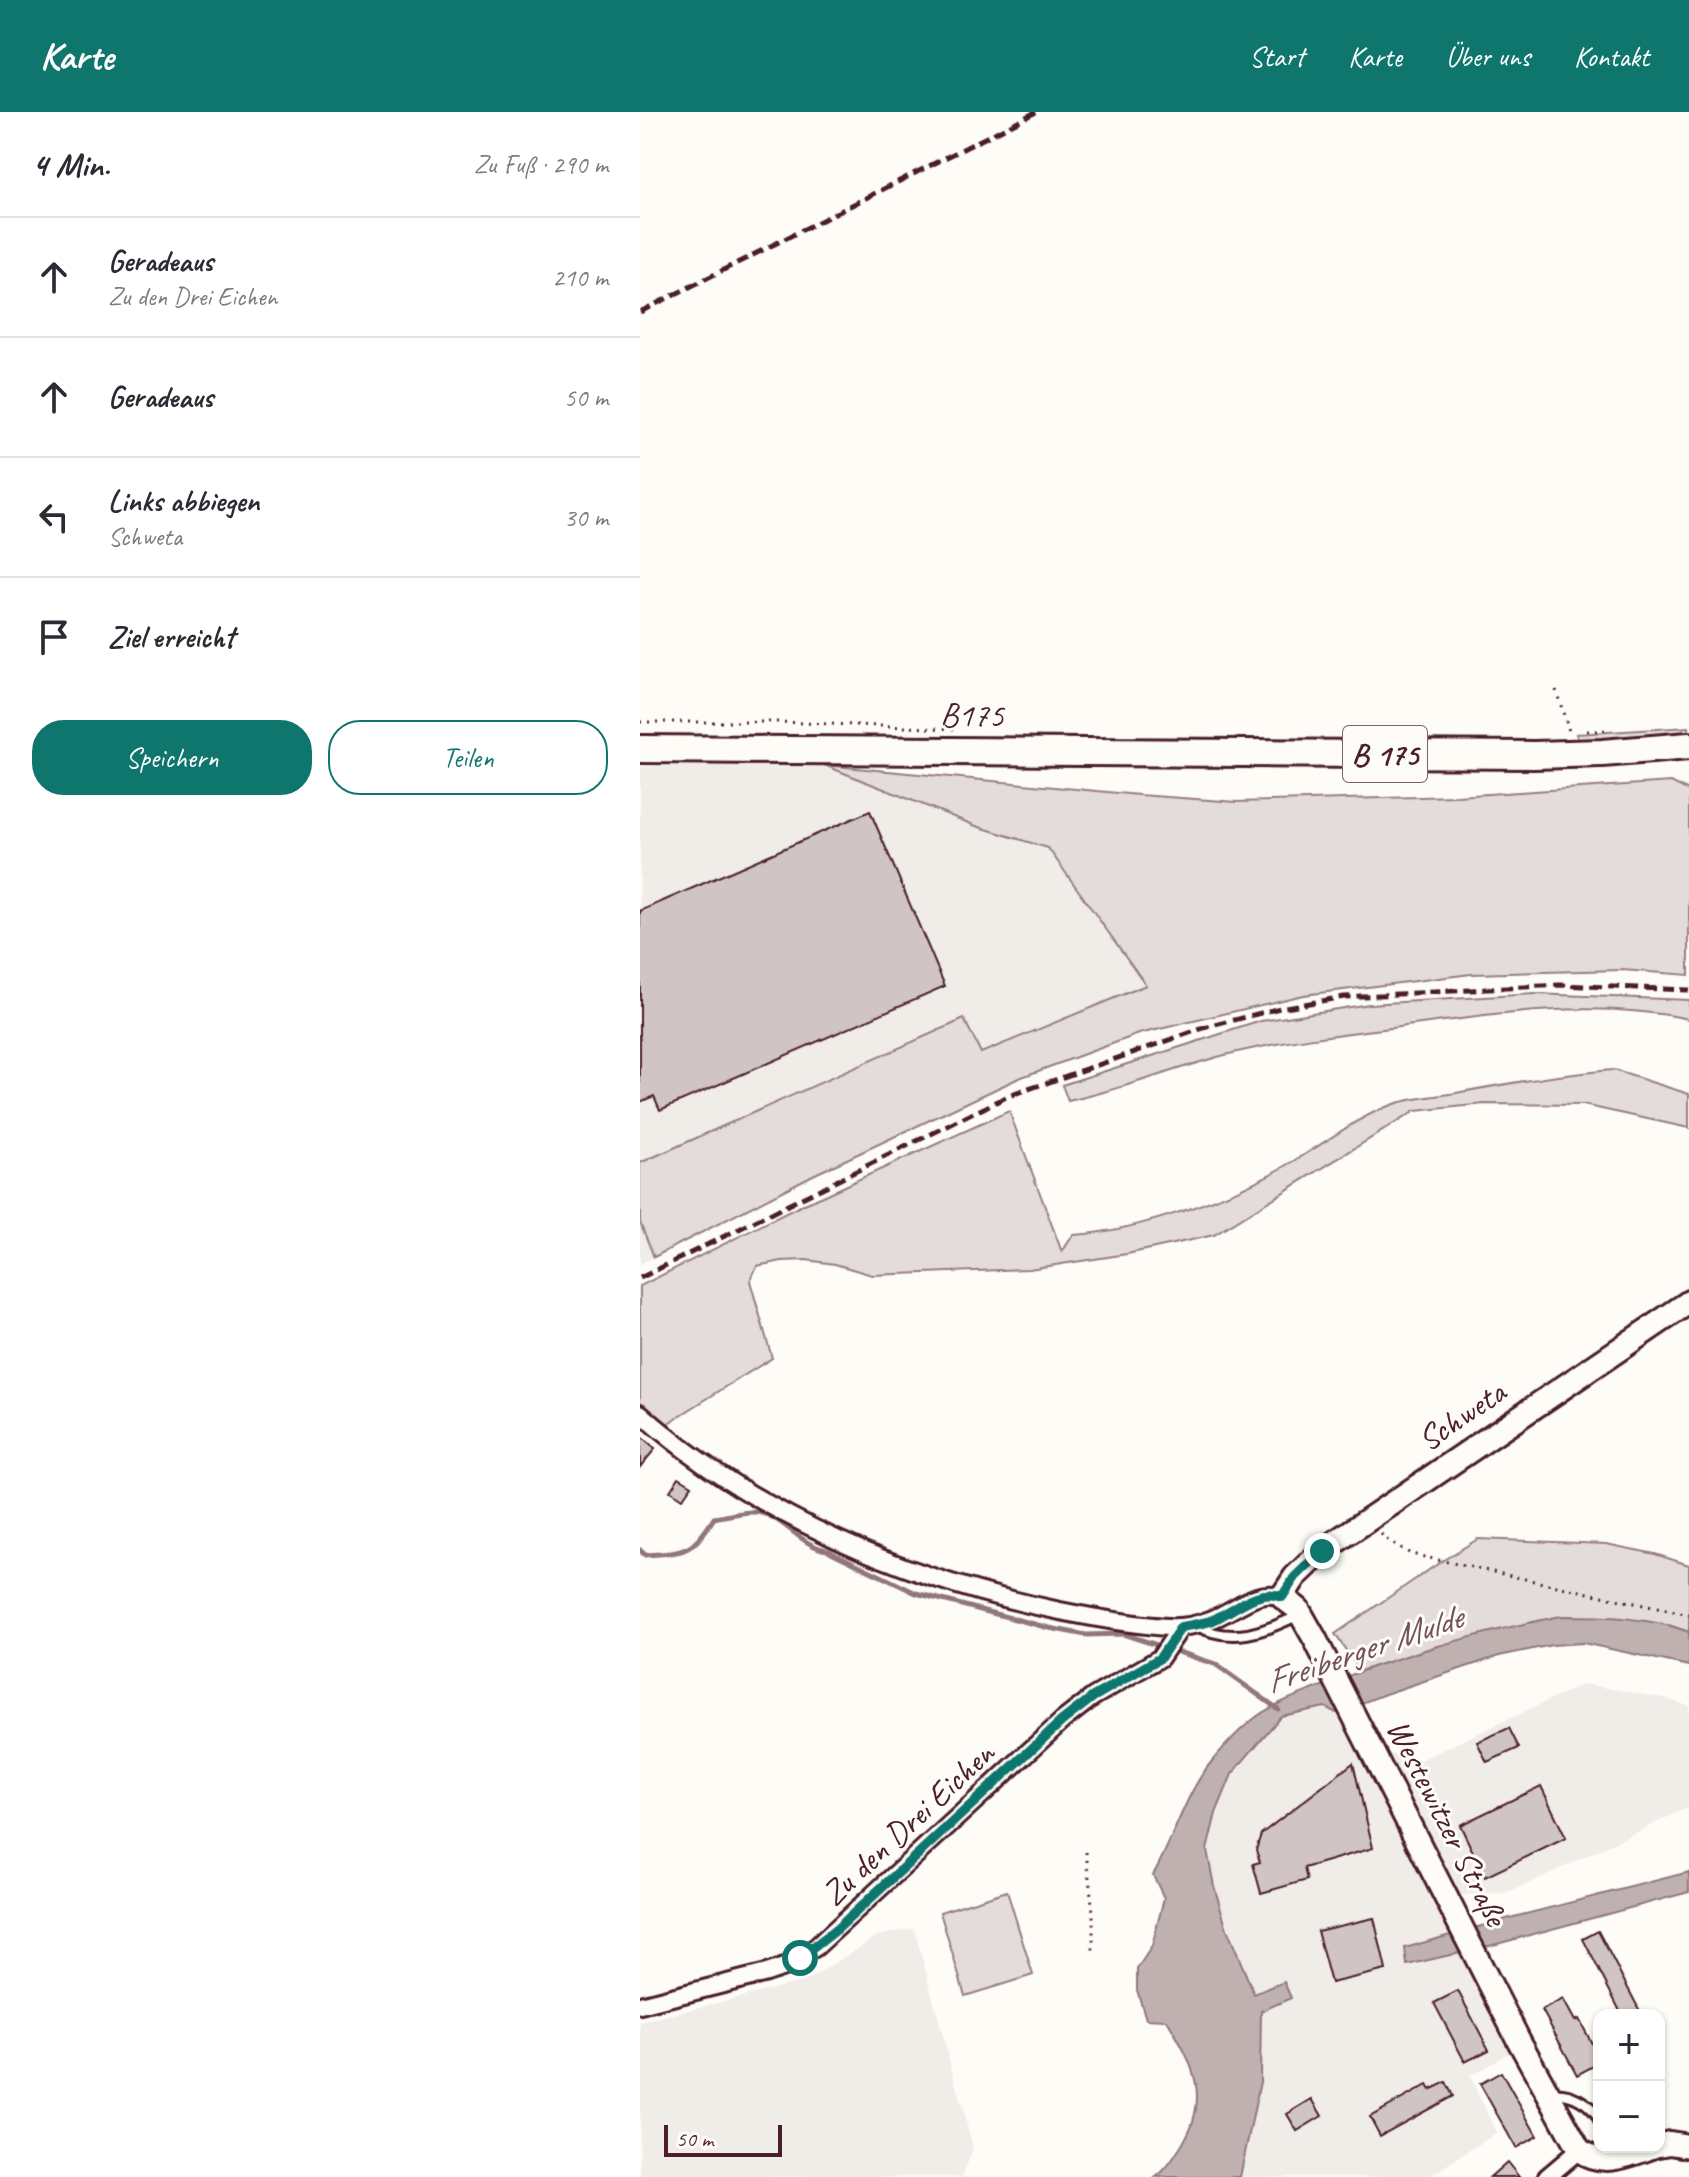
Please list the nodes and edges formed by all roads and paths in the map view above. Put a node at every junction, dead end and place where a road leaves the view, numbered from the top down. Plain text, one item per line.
1 (1556, 690) dead end
2 (640, 722) edge
3 (960, 729) dead end
4 (1607, 730) dead end
5 (1567, 740) junction
6 (1689, 746) edge
7 (640, 749) edge
8 (1689, 1302) edge
9 (640, 1413) edge
10 (1369, 1519) junction
11 (1282, 1597) junction
12 (1301, 1614) junction
13 (1689, 1615) edge
14 (1188, 1626) junction
15 (1086, 1852) dead end
16 (1093, 1954) dead end
17 (640, 2005) edge
18 (1548, 2095) junction
19 (1593, 2109) edge
20 (1670, 2144) edge
21 (1599, 2159) edge
22 (1547, 2177) edge

1 - 5 path
2 - 3 path
4 - 5 path
5 - 6 main road, B 175
5 - 7 main road, B175 / B 175
8 - 10 street, Schweta
9 - 14 street
10 - 11 street, Schweta
10 - 13 path
11 - 12 street, Westewitzer Straße
11 - 14 street
12 - 14 lane
12 - 18 street, Westewitzer Straße
14 - 17 street, Zu den Drei Eichen
15 - 16 path
18 - 19 lane
18 - 21 street, Westewitzer Straße
20 - 21 street
21 - 22 street

